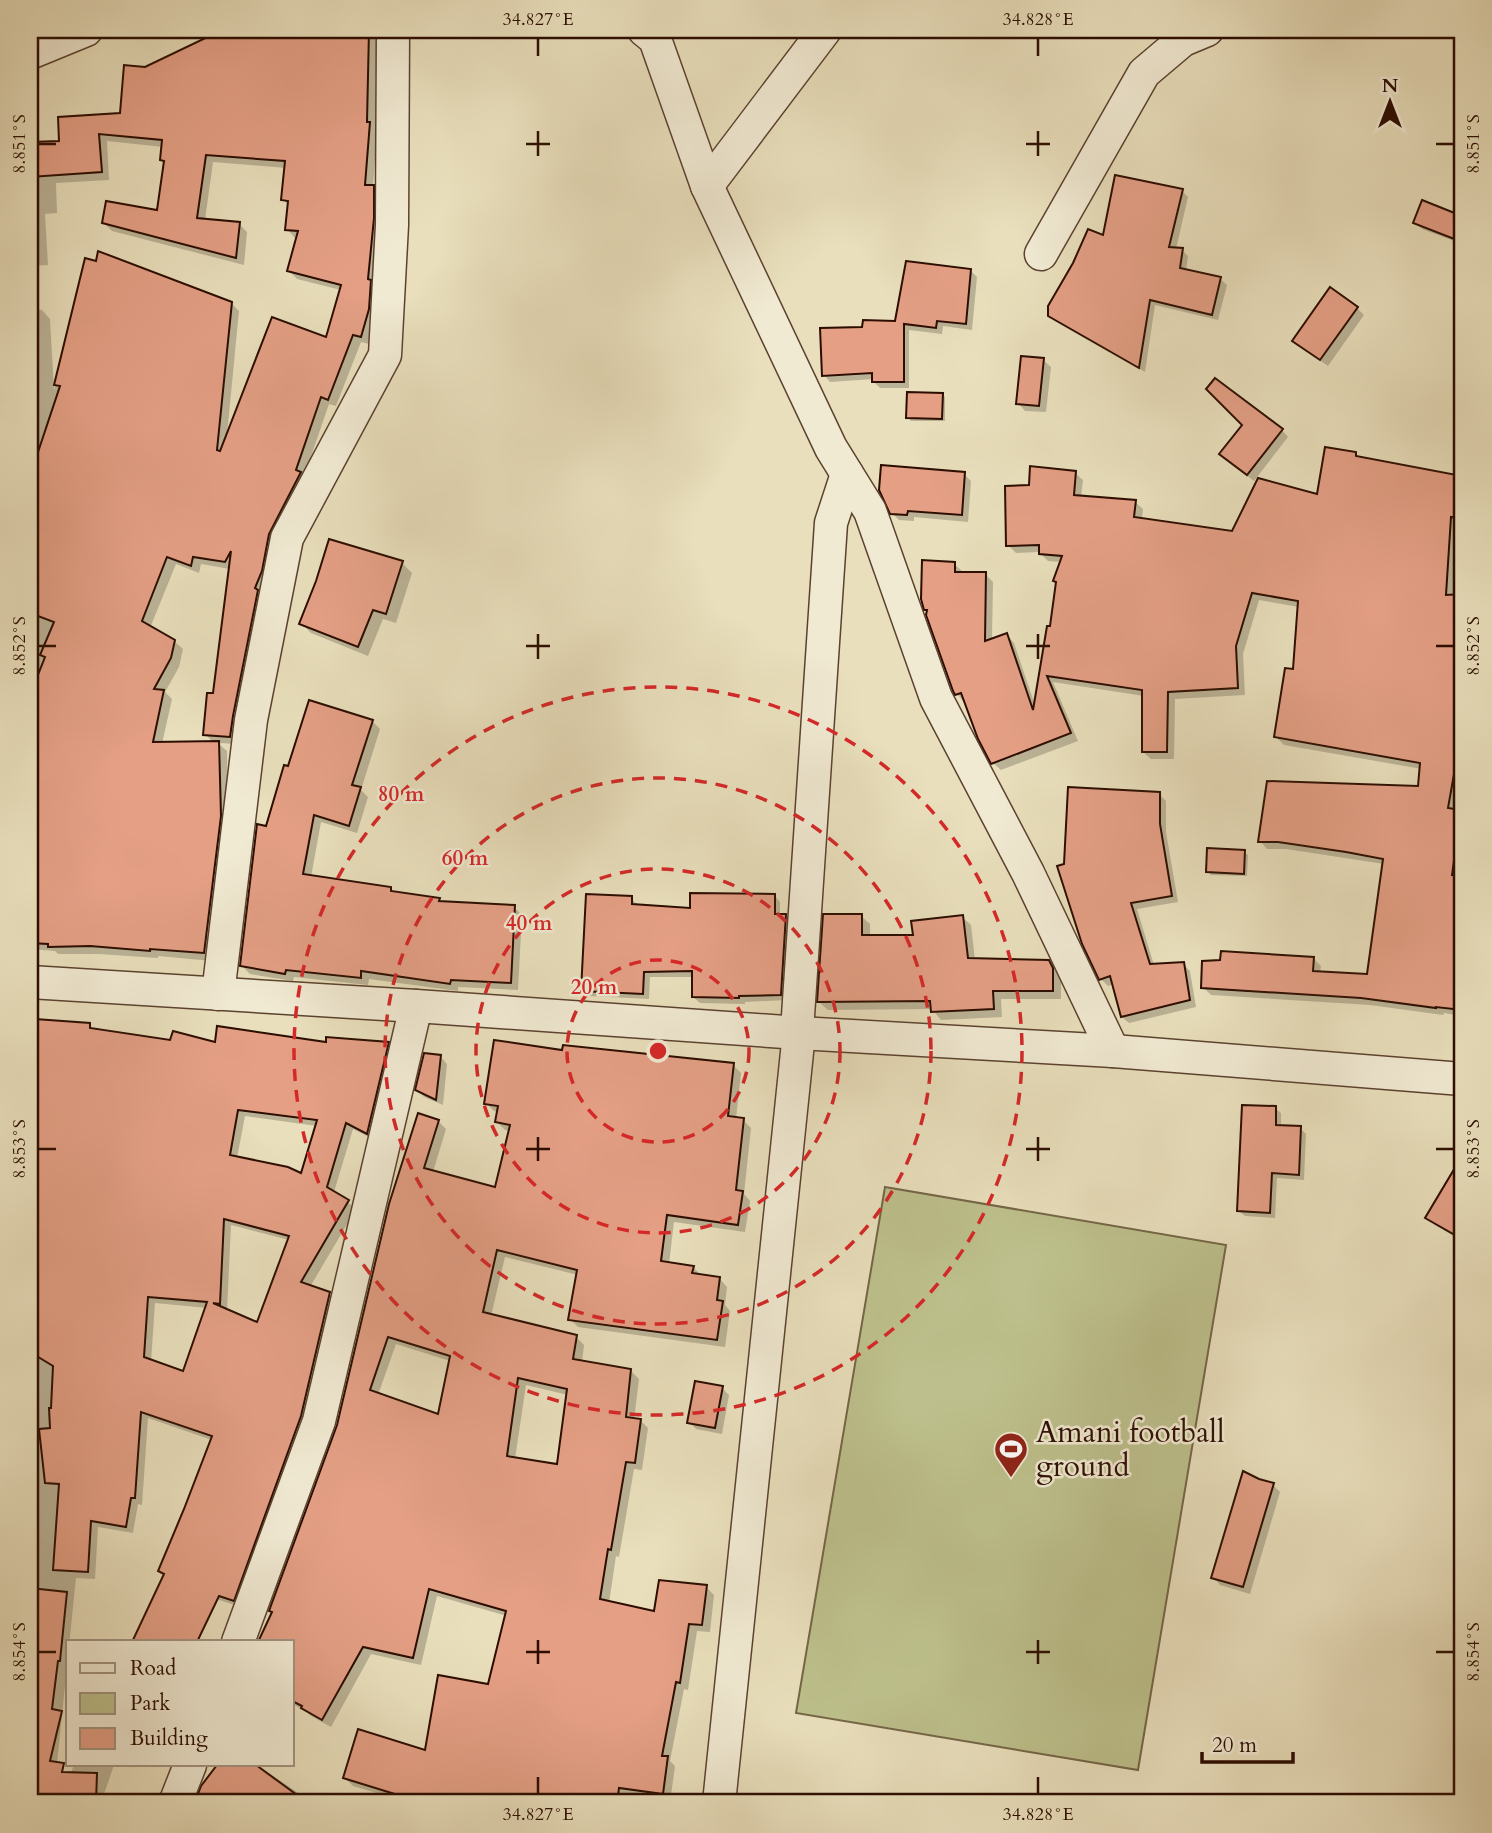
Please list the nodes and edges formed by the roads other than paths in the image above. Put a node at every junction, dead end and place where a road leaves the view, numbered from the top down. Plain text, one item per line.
1 (86, 30) edge
2 (393, 30) edge
3 (644, 30) edge
4 (825, 30) edge
5 (1207, 30) edge
6 (30, 53) edge
7 (707, 186) junction
8 (1041, 254) dead end
9 (847, 474) junction
10 (30, 982) edge
11 (218, 994) junction
12 (416, 1006) junction
13 (799, 1034) junction
14 (1113, 1051) junction
15 (1462, 1079) edge
16 (240, 1640) edge
17 (190, 1766) edge
18 (174, 1803) edge
19 (719, 1803) edge

1 - 6 street
2 - 11 street
3 - 7 street
4 - 7 street
5 - 8 street
7 - 9 street
9 - 13 street
9 - 14 street
10 - 11 street
11 - 12 street
12 - 13 street
12 - 16 street
13 - 14 street
13 - 19 street
14 - 15 street
17 - 18 street

